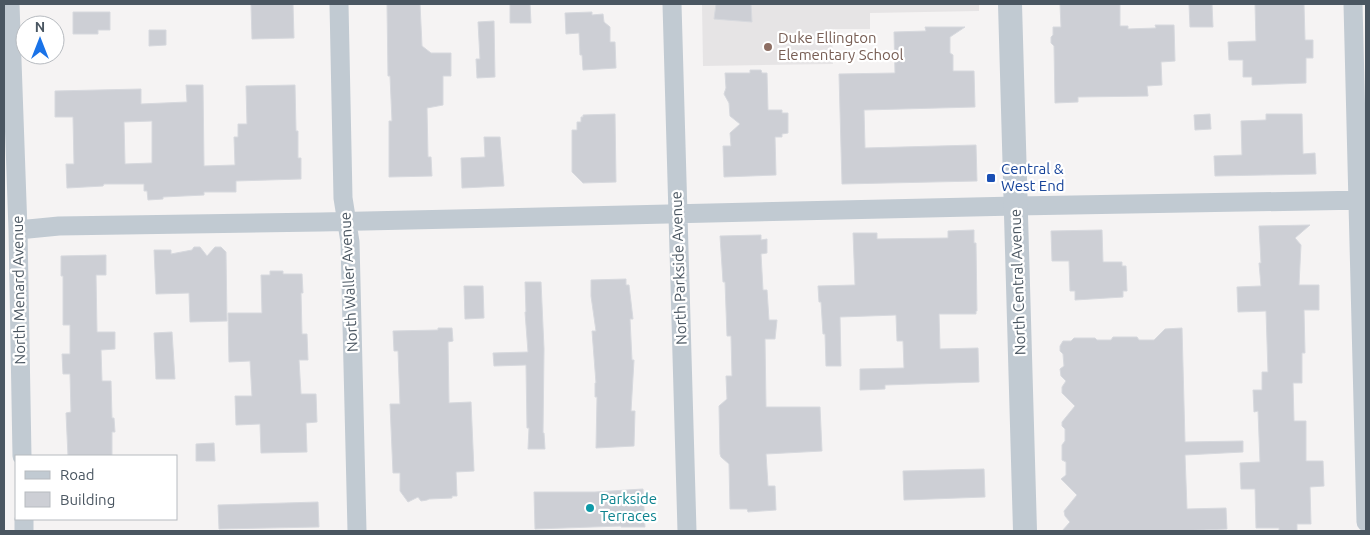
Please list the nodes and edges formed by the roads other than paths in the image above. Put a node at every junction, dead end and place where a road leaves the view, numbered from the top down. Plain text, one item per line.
1 (10, 4) edge
2 (339, 4) edge
3 (672, 4) edge
4 (1010, 4) edge
5 (1353, 4) edge
6 (1362, 200) edge
7 (1016, 206) junction
8 (678, 214) junction
9 (347, 222) junction
10 (11, 226) edge
11 (4, 250) edge
12 (22, 455) edge
13 (1366, 522) edge
14 (357, 531) edge
15 (687, 531) edge
16 (1025, 531) edge

1 - 10 street, North Menard Avenue
2 - 9 street, North Waller Avenue
3 - 8 street, North Parkside Avenue
4 - 7 street, North Central Avenue
5 - 6 street
6 - 7 street
6 - 13 street
7 - 8 street
7 - 16 street, North Central Avenue
8 - 9 street
8 - 15 street, North Parkside Avenue
9 - 10 street
9 - 14 street, North Waller Avenue
10 - 11 street
10 - 12 street, North Menard Avenue

